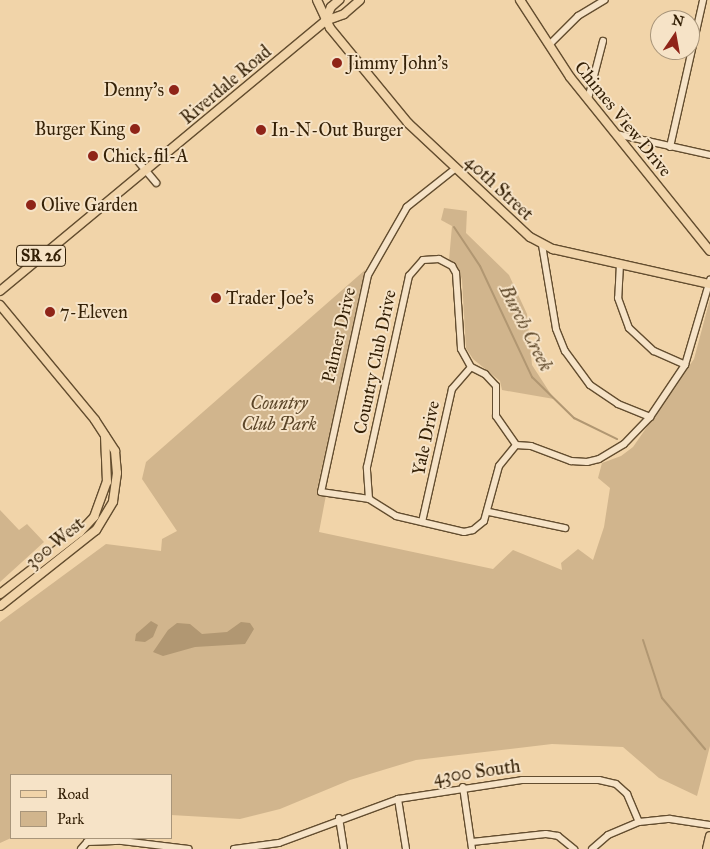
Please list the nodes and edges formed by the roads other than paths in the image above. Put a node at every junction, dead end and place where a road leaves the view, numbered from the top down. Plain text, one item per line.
1 (317, 0) edge
2 (339, 0) edge
3 (360, 0) edge
4 (520, 0) edge
5 (605, 0) edge
6 (701, 0) edge
7 (325, 21) junction
8 (603, 41) dead end
9 (549, 45) junction
10 (588, 99) junction
11 (616, 134) junction
12 (670, 146) junction
13 (710, 155) edge
14 (137, 160) dead end
15 (456, 168) junction
16 (146, 170) junction
17 (156, 183) dead end
18 (542, 245) junction
19 (710, 251) edge
20 (620, 264) junction
21 (709, 282) edge
22 (1, 290) edge
23 (0, 305) edge
24 (685, 365) junction
25 (471, 367) junction
26 (650, 417) junction
27 (105, 436) junction
28 (516, 445) junction
29 (369, 499) junction
30 (489, 512) junction
31 (422, 522) junction
32 (565, 528) dead end
33 (0, 594) edge
34 (0, 606) edge
35 (462, 787) junction
36 (398, 799) junction
37 (339, 818) junction
38 (639, 822) junction
39 (710, 825) edge
40 (710, 836) edge
41 (147, 846) edge
42 (279, 846) edge
43 (472, 846) edge
44 (81, 848) edge
45 (189, 849) edge
46 (234, 849) edge
47 (344, 849) edge
48 (406, 849) edge
49 (574, 849) edge
50 (592, 849) edge
51 (707, 849) edge

1 - 7 main road, 40th Street
2 - 7 main road, SR 26
3 - 7 main road, SR 26
4 - 9 main road, Chimes View Drive
5 - 9 street
6 - 12 street
7 - 15 main road, 40th Street
7 - 16 main road, Riverdale Road / SR 26
8 - 10 street
9 - 10 main road, Chimes View Drive
10 - 11 main road, Chimes View Drive
11 - 12 street
11 - 19 main road, Chimes View Drive
12 - 13 street
14 - 16 street
15 - 18 main road, 40th Street
15 - 29 street, Palmer Drive
16 - 17 street
16 - 22 main road, SR 26
18 - 20 main road, 40th Street
18 - 26 street
20 - 21 main road, 40th Street
20 - 24 street
21 - 24 street
23 - 27 main road, 300 West
24 - 26 street
25 - 28 street, Country Club Drive
25 - 29 street, Country Club Drive
25 - 31 street, Yale Drive
26 - 28 street
27 - 33 main road, 300 West
27 - 34 main road, 300 West
28 - 30 street
29 - 31 street
30 - 31 street
30 - 32 street
35 - 36 street, 4300 South
35 - 38 street, 4300 South
35 - 43 street
36 - 37 street, 4300 South
36 - 48 street
37 - 42 street, 4300 South
37 - 47 street
38 - 39 street
38 - 50 street
40 - 51 main road
41 - 44 street
41 - 45 street
42 - 46 street, 4300 South
43 - 49 street

